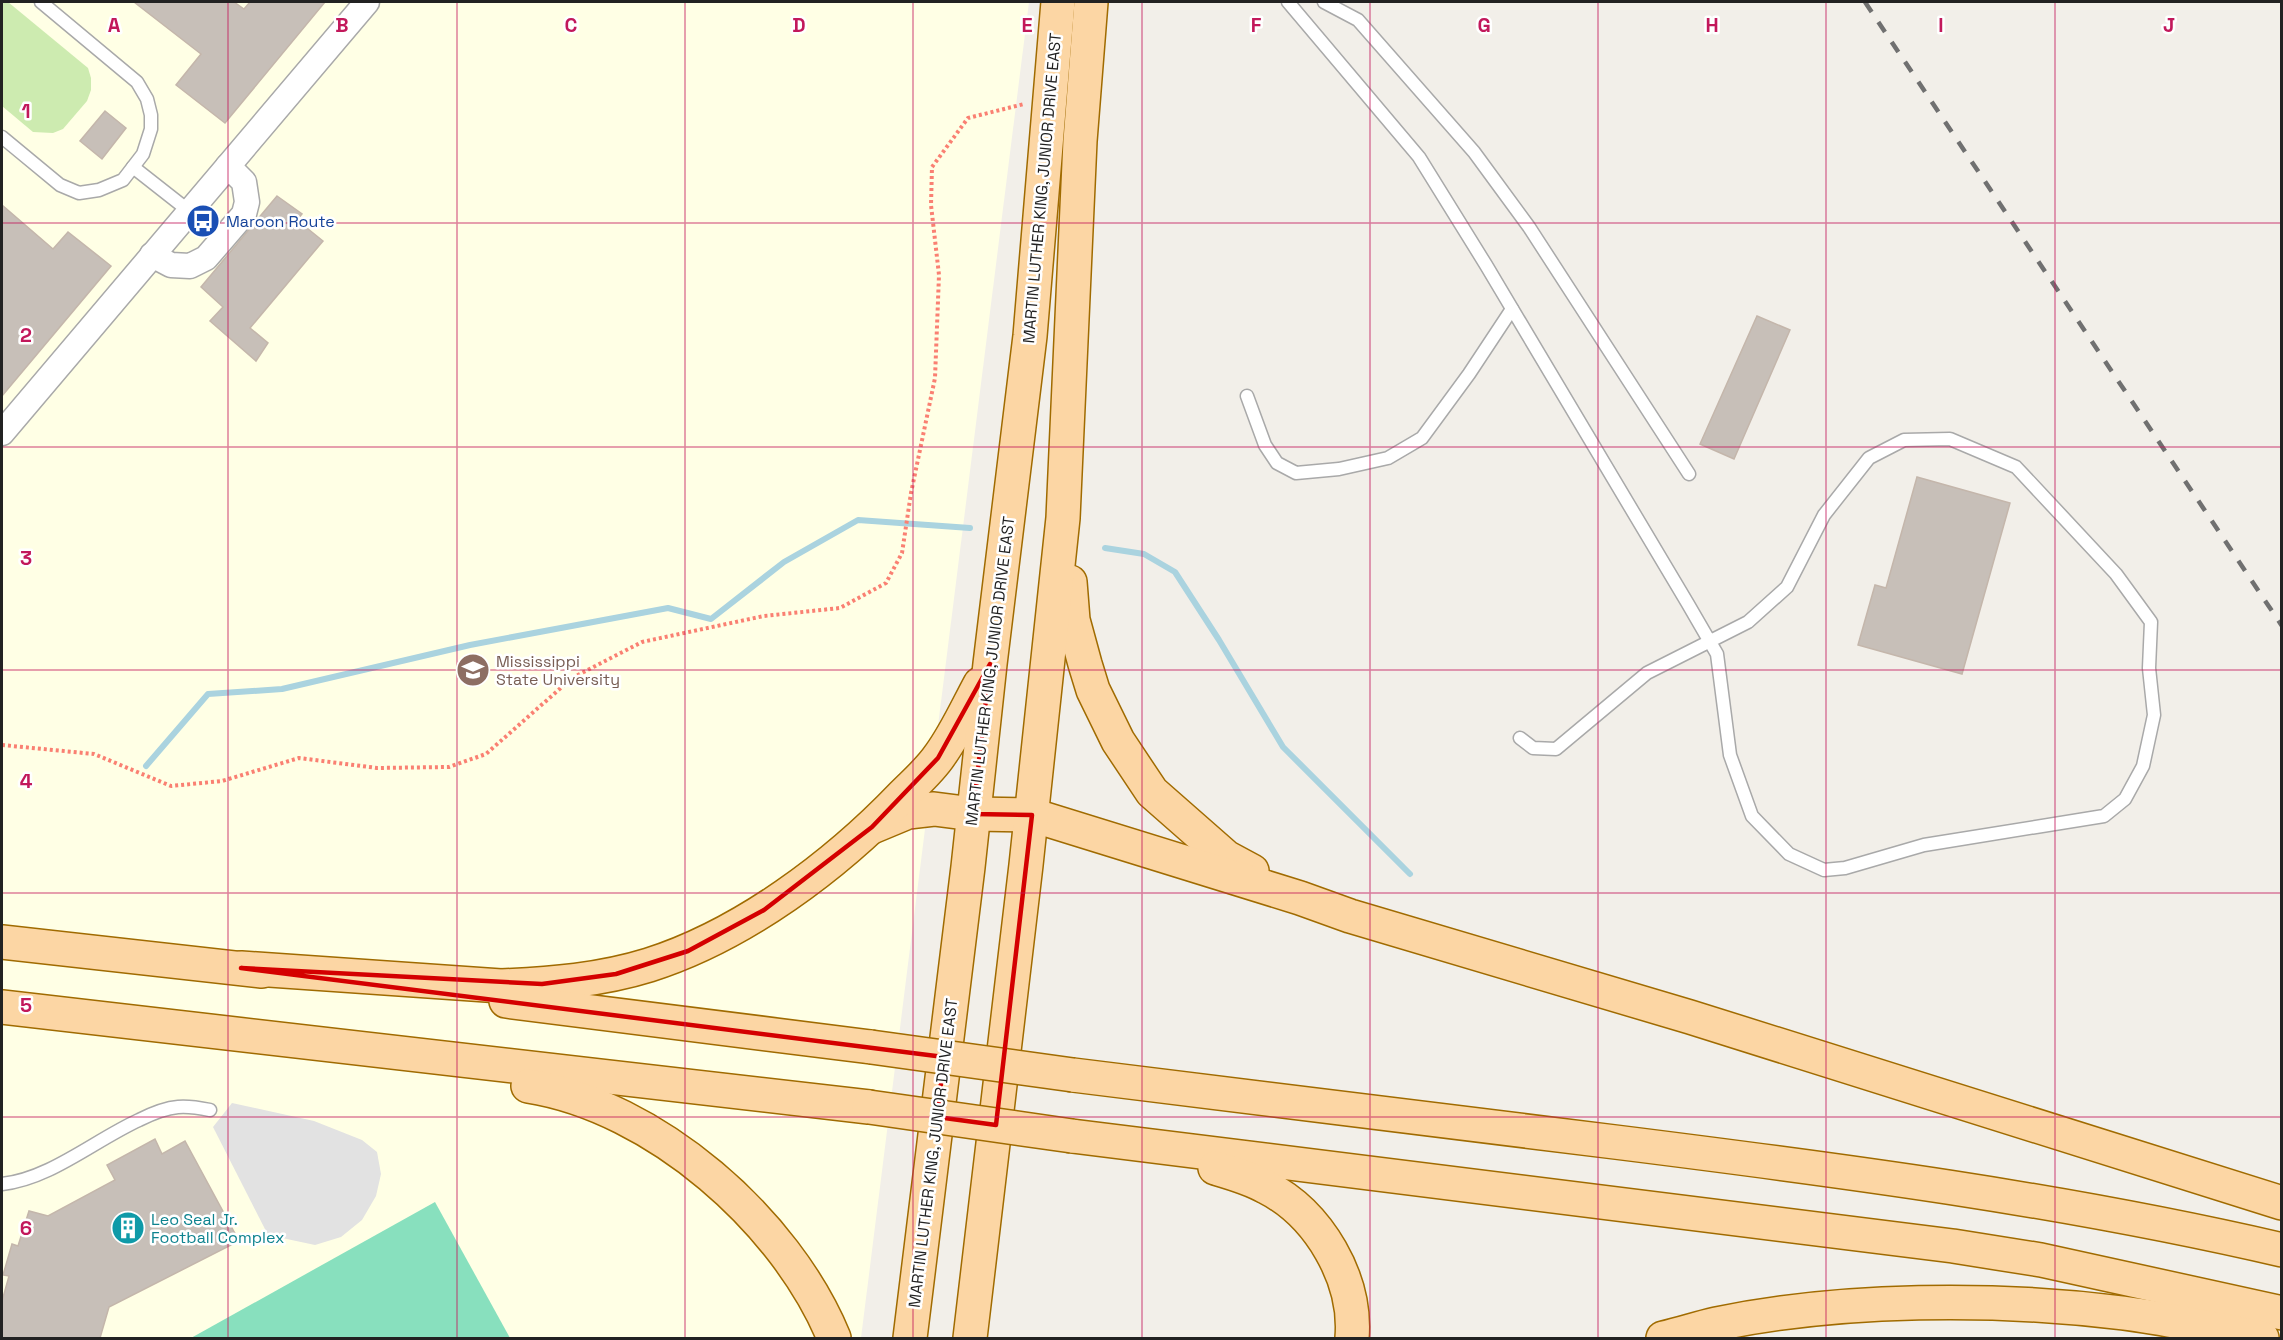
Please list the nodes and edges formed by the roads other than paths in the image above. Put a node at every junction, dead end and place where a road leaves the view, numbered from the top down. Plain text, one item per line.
1 (41, 2) edge
2 (366, 2) edge
3 (1058, 2) edge
4 (1091, 2) edge
5 (1288, 2) edge
6 (1324, 2) edge
7 (2, 137) edge
8 (228, 166) junction
9 (133, 167) junction
10 (189, 211) junction
11 (152, 255) junction
12 (1512, 309) junction
13 (1246, 396) dead end
14 (2, 433) edge
15 (1689, 474) dead end
16 (1063, 518) junction
17 (1709, 640) junction
18 (990, 664) junction
19 (1520, 738) dead end
20 (973, 814) junction
21 (1032, 815) junction
22 (872, 827) junction
23 (1300, 898) junction
24 (2, 942) edge
25 (241, 968) junction
26 (2, 1007) edge
27 (360, 1050) junction
28 (210, 1110) dead end
29 (1142, 1144) junction
30 (2, 1184) edge
31 (2282, 1203) edge
32 (982, 1239) junction
33 (2282, 1250) edge
34 (2282, 1313) edge
35 (834, 1338) edge
36 (910, 1338) edge
37 (970, 1338) edge
38 (992, 1338) edge
39 (1352, 1338) edge
40 (1663, 1338) edge
41 (2262, 1338) edge

1 - 9 lane
2 - 8 street
3 - 18 main road, MARTIN LUTHER KING, JUNIOR DRIVE EAST
4 - 16 main road, MARTIN LUTHER KING, JUNIOR DRIVE EAST
5 - 12 lane
6 - 15 lane
7 - 9 lane
8 - 10 street
8 - 11 street
9 - 10 lane
10 - 11 street
11 - 14 street
12 - 13 lane
12 - 17 lane
16 - 21 main road, MARTIN LUTHER KING, JUNIOR DRIVE EAST
16 - 23 main road
17 - 17 lane
17 - 19 lane
18 - 20 main road, MARTIN LUTHER KING, JUNIOR DRIVE EAST
18 - 22 main road
20 - 21 main road
20 - 22 main road
20 - 36 main road, MARTIN LUTHER KING, JUNIOR DRIVE EAST
21 - 23 main road
21 - 32 main road, MARTIN LUTHER KING, JUNIOR DRIVE EAST
22 - 25 main road
23 - 31 main road
24 - 25 main road
25 - 33 main road, bridge
26 - 27 main road
27 - 29 main road, bridge
27 - 35 main road
28 - 30 lane
29 - 34 main road
29 - 39 main road
32 - 37 main road, MARTIN LUTHER KING, JUNIOR DRIVE EAST
32 - 38 main road
40 - 41 main road

